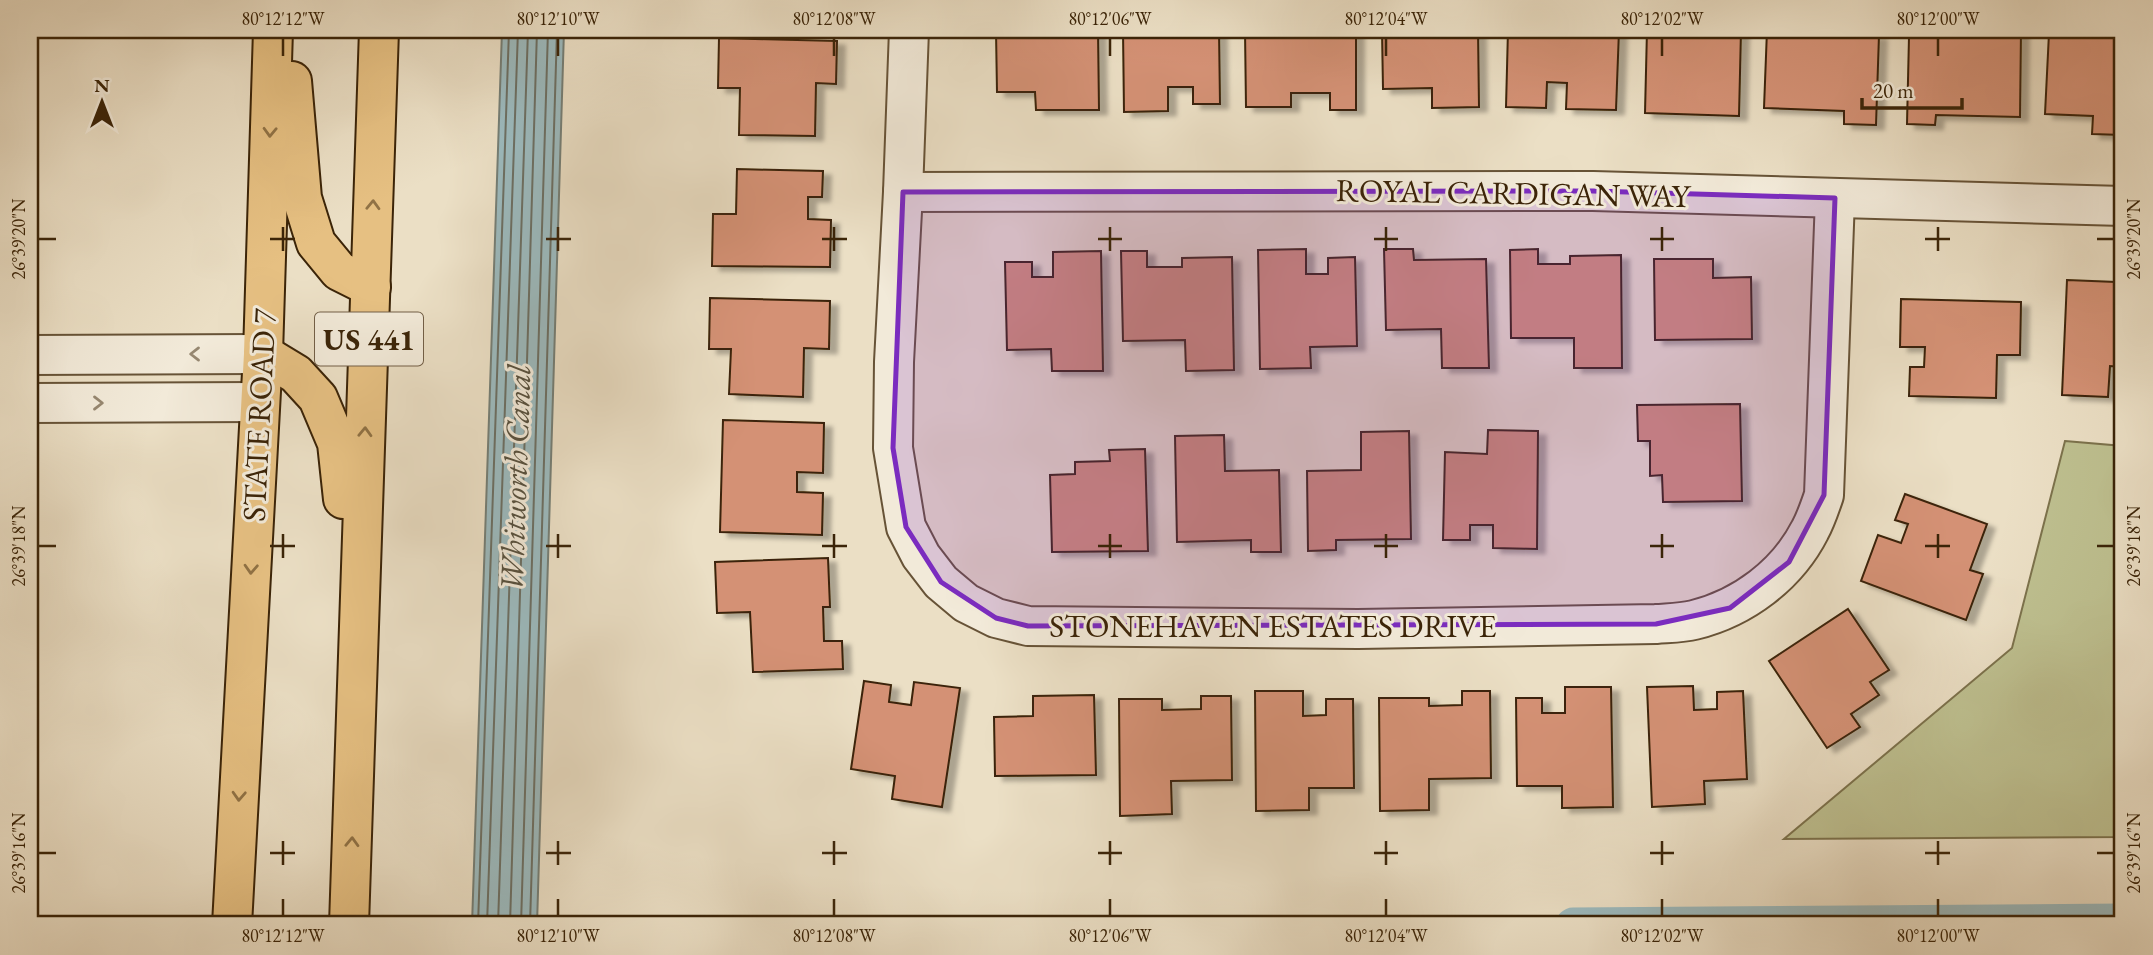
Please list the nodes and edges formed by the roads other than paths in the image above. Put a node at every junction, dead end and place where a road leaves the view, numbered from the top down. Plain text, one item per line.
1 (273, 30) edge
2 (288, 30) edge
3 (379, 30) edge
4 (909, 30) edge
5 (903, 192) junction
6 (1835, 198) junction
7 (2123, 206) edge
8 (371, 287) junction
9 (263, 354) junction
10 (30, 355) edge
11 (260, 402) junction
12 (30, 403) edge
13 (358, 648) junction
14 (232, 925) edge
15 (349, 925) edge

1 -> 9 main road, STATE ROAD 7
2 - 8 main road
8 -> 3 main road, US 441
4 - 5 street, STONEHAVEN ESTATES DRIVE
5 - 6 street, ROYAL CARDIGAN WAY
5 - 6 street, STONEHAVEN ESTATES DRIVE
6 - 7 street, ROYAL CARDIGAN WAY
13 -> 8 main road, US 441
9 -> 10 street
9 - 11 main road, STATE ROAD 7
9 - 13 main road
12 -> 11 street
11 -> 14 main road, STATE ROAD 7
15 -> 13 main road, US 441

